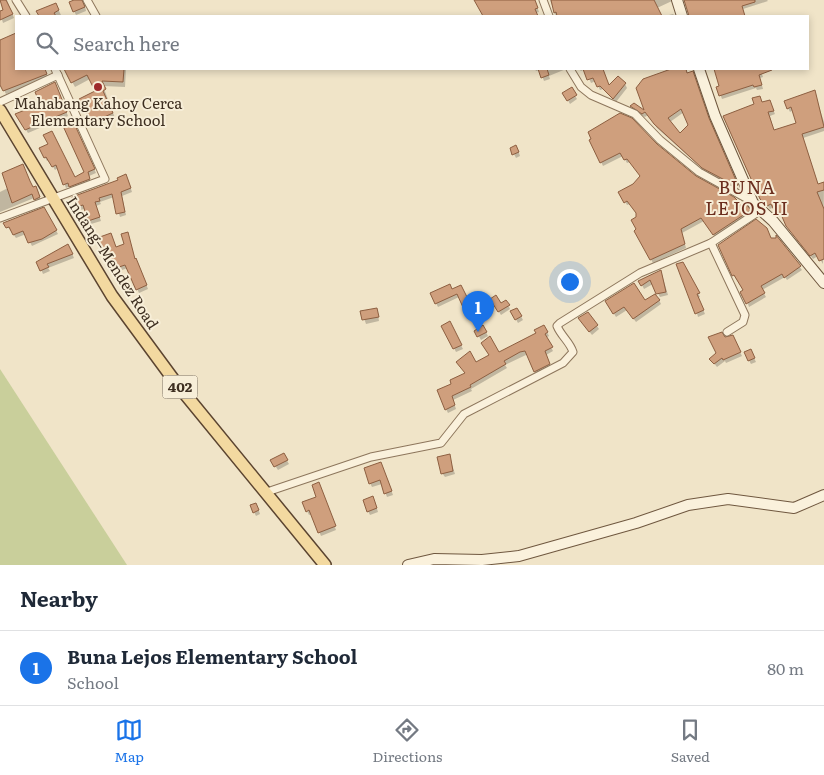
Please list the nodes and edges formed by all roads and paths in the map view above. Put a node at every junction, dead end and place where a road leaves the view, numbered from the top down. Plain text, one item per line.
1 (16, 0) edge
2 (87, 0) edge
3 (543, 0) edge
4 (677, 0) edge
5 (25, 15) edge
6 (95, 15) edge
7 (549, 15) edge
8 (682, 15) edge
9 (571, 70) edge
10 (699, 70) edge
11 (57, 72) edge
12 (0, 102) edge
13 (0, 110) edge
14 (51, 198) junction
15 (757, 206) junction
16 (0, 218) edge
17 (711, 243) junction
18 (824, 283) edge
19 (727, 332) dead end
20 (267, 492) junction
21 (824, 494) edge
22 (325, 565) edge
23 (408, 565) edge

1 - 5 street
2 - 6 street
3 - 7 street
4 - 8 street
9 - 15 street
10 - 15 street
11 - 12 street
11 - 14 street
13 - 14 main road, Indang–Mendez Road / 402
14 - 16 street
14 - 20 main road, Indang–Mendez Road / 402
15 - 17 street
15 - 18 street
17 - 19 street
17 - 20 street
20 - 22 main road, Indang–Mendez Road / 402
21 - 23 street

